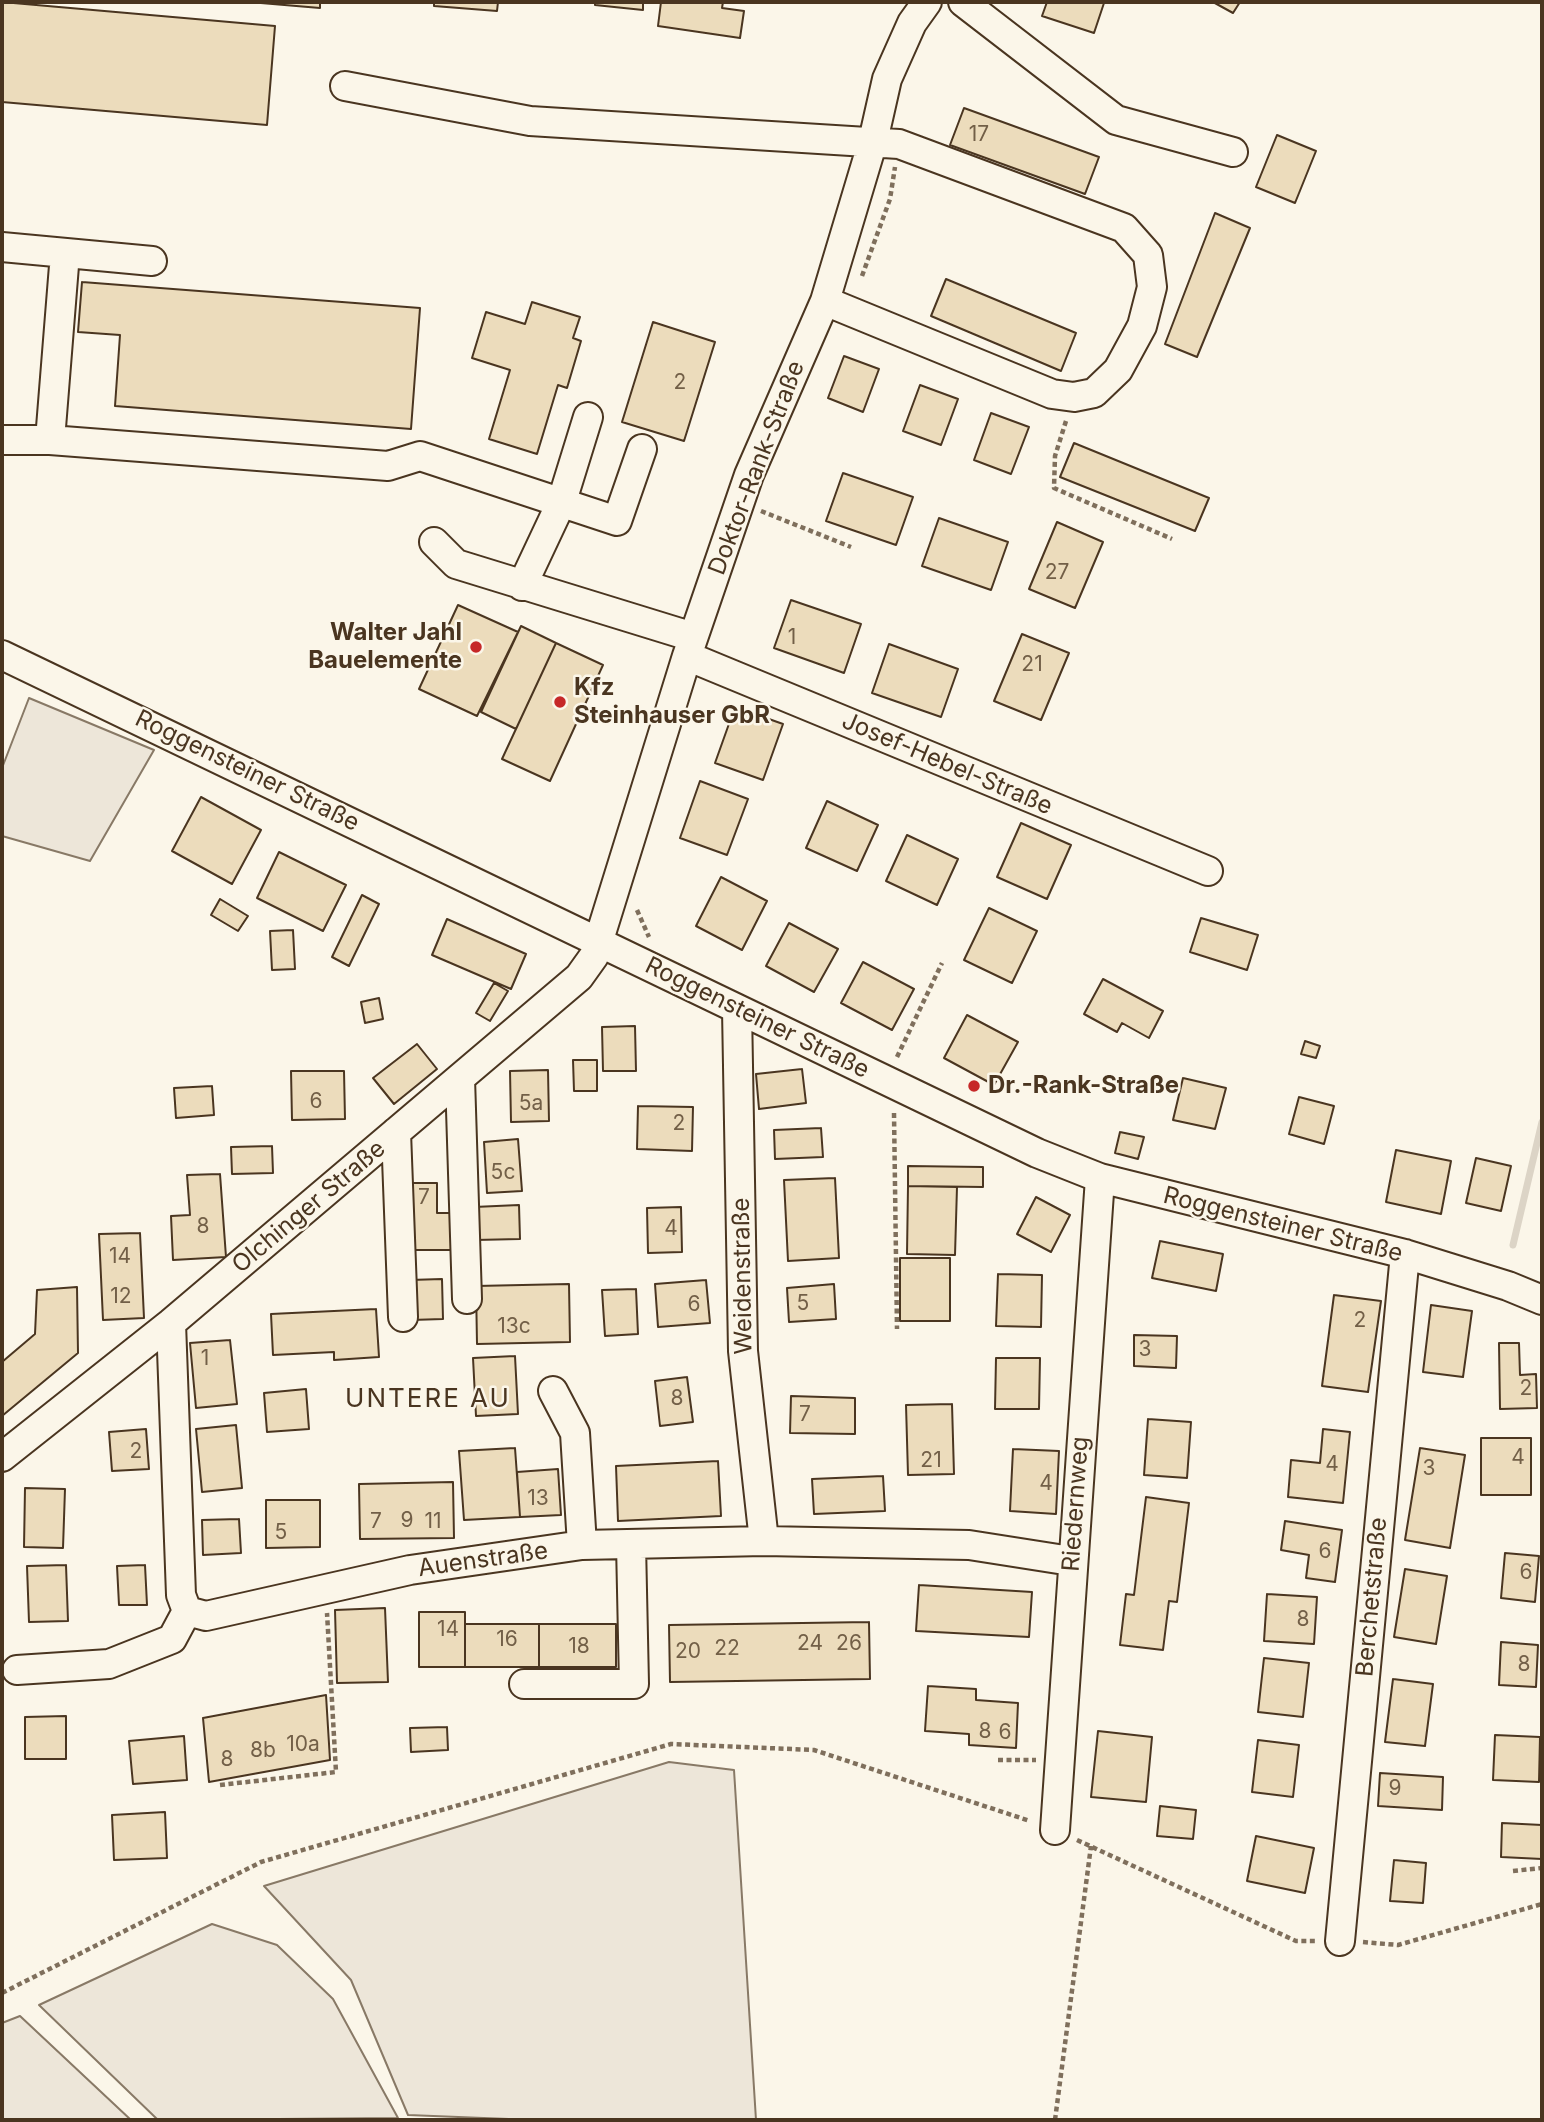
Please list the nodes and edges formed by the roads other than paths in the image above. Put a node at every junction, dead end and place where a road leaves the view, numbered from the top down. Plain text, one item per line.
1 (927, 2) edge
2 (963, 2) edge
3 (345, 86) dead end
4 (873, 141) junction
5 (1233, 152) dead end
6 (2, 247) edge
7 (65, 253) junction
8 (152, 261) dead end
9 (825, 302) junction
10 (588, 417) dead end
11 (2, 440) edge
12 (50, 440) junction
13 (642, 449) dead end
14 (562, 501) junction
15 (434, 542) dead end
16 (522, 586) junction
17 (690, 647) junction
18 (2, 655) edge
19 (1209, 871) dead end
20 (600, 941) junction
21 (737, 1009) junction
22 (460, 1078) junction
23 (396, 1132) junction
24 (1100, 1178) junction
25 (1405, 1254) junction
26 (467, 1299) dead end
27 (1542, 1300) edge
28 (402, 1317) dead end
29 (171, 1323) junction
30 (553, 1391) dead end
31 (2, 1457) edge
32 (764, 1541) junction
33 (631, 1544) junction
34 (582, 1545) junction
35 (1072, 1561) junction
36 (187, 1611) junction
37 (18, 1670) dead end
38 (524, 1684) dead end
39 (1055, 1830) road end
40 (1340, 1941) road end

1 - 4 street, Doktor-Rank-Straße
2 - 5 street
3 - 4 street
4 - 9 street, Doktor-Rank-Straße
4 - 9 street
6 - 7 street
7 - 8 street
7 - 12 street
9 - 17 street, Doktor-Rank-Straße
10 - 14 street
11 - 12 street
12 - 14 street
13 - 14 street
14 - 16 street
15 - 16 street, Josef-Hebel-Straße
16 - 17 street, Josef-Hebel-Straße
17 - 19 street, Josef-Hebel-Straße
17 - 20 street, Doktor-Rank-Straße
18 - 20 street, Roggensteiner Straße
20 - 21 street, Roggensteiner Straße
20 - 22 street, Olchinger Straße
21 - 24 street, Roggensteiner Straße
21 - 32 street, Weidenstraße
22 - 23 street, Olchinger Straße
22 - 26 street
23 - 28 street
23 - 29 street, Olchinger Straße
24 - 25 street, Roggensteiner Straße
24 - 35 street, Riedernweg
25 - 27 street, Roggensteiner Straße
25 - 40 street, Berchetstraße
29 - 31 street, Olchinger Straße
29 - 36 street
30 - 34 street
32 - 33 street, Auenstraße
32 - 35 street, Auenstraße
33 - 34 street, Auenstraße
33 - 38 street
34 - 36 street, Auenstraße
35 - 39 street, Riedernweg
36 - 37 street

